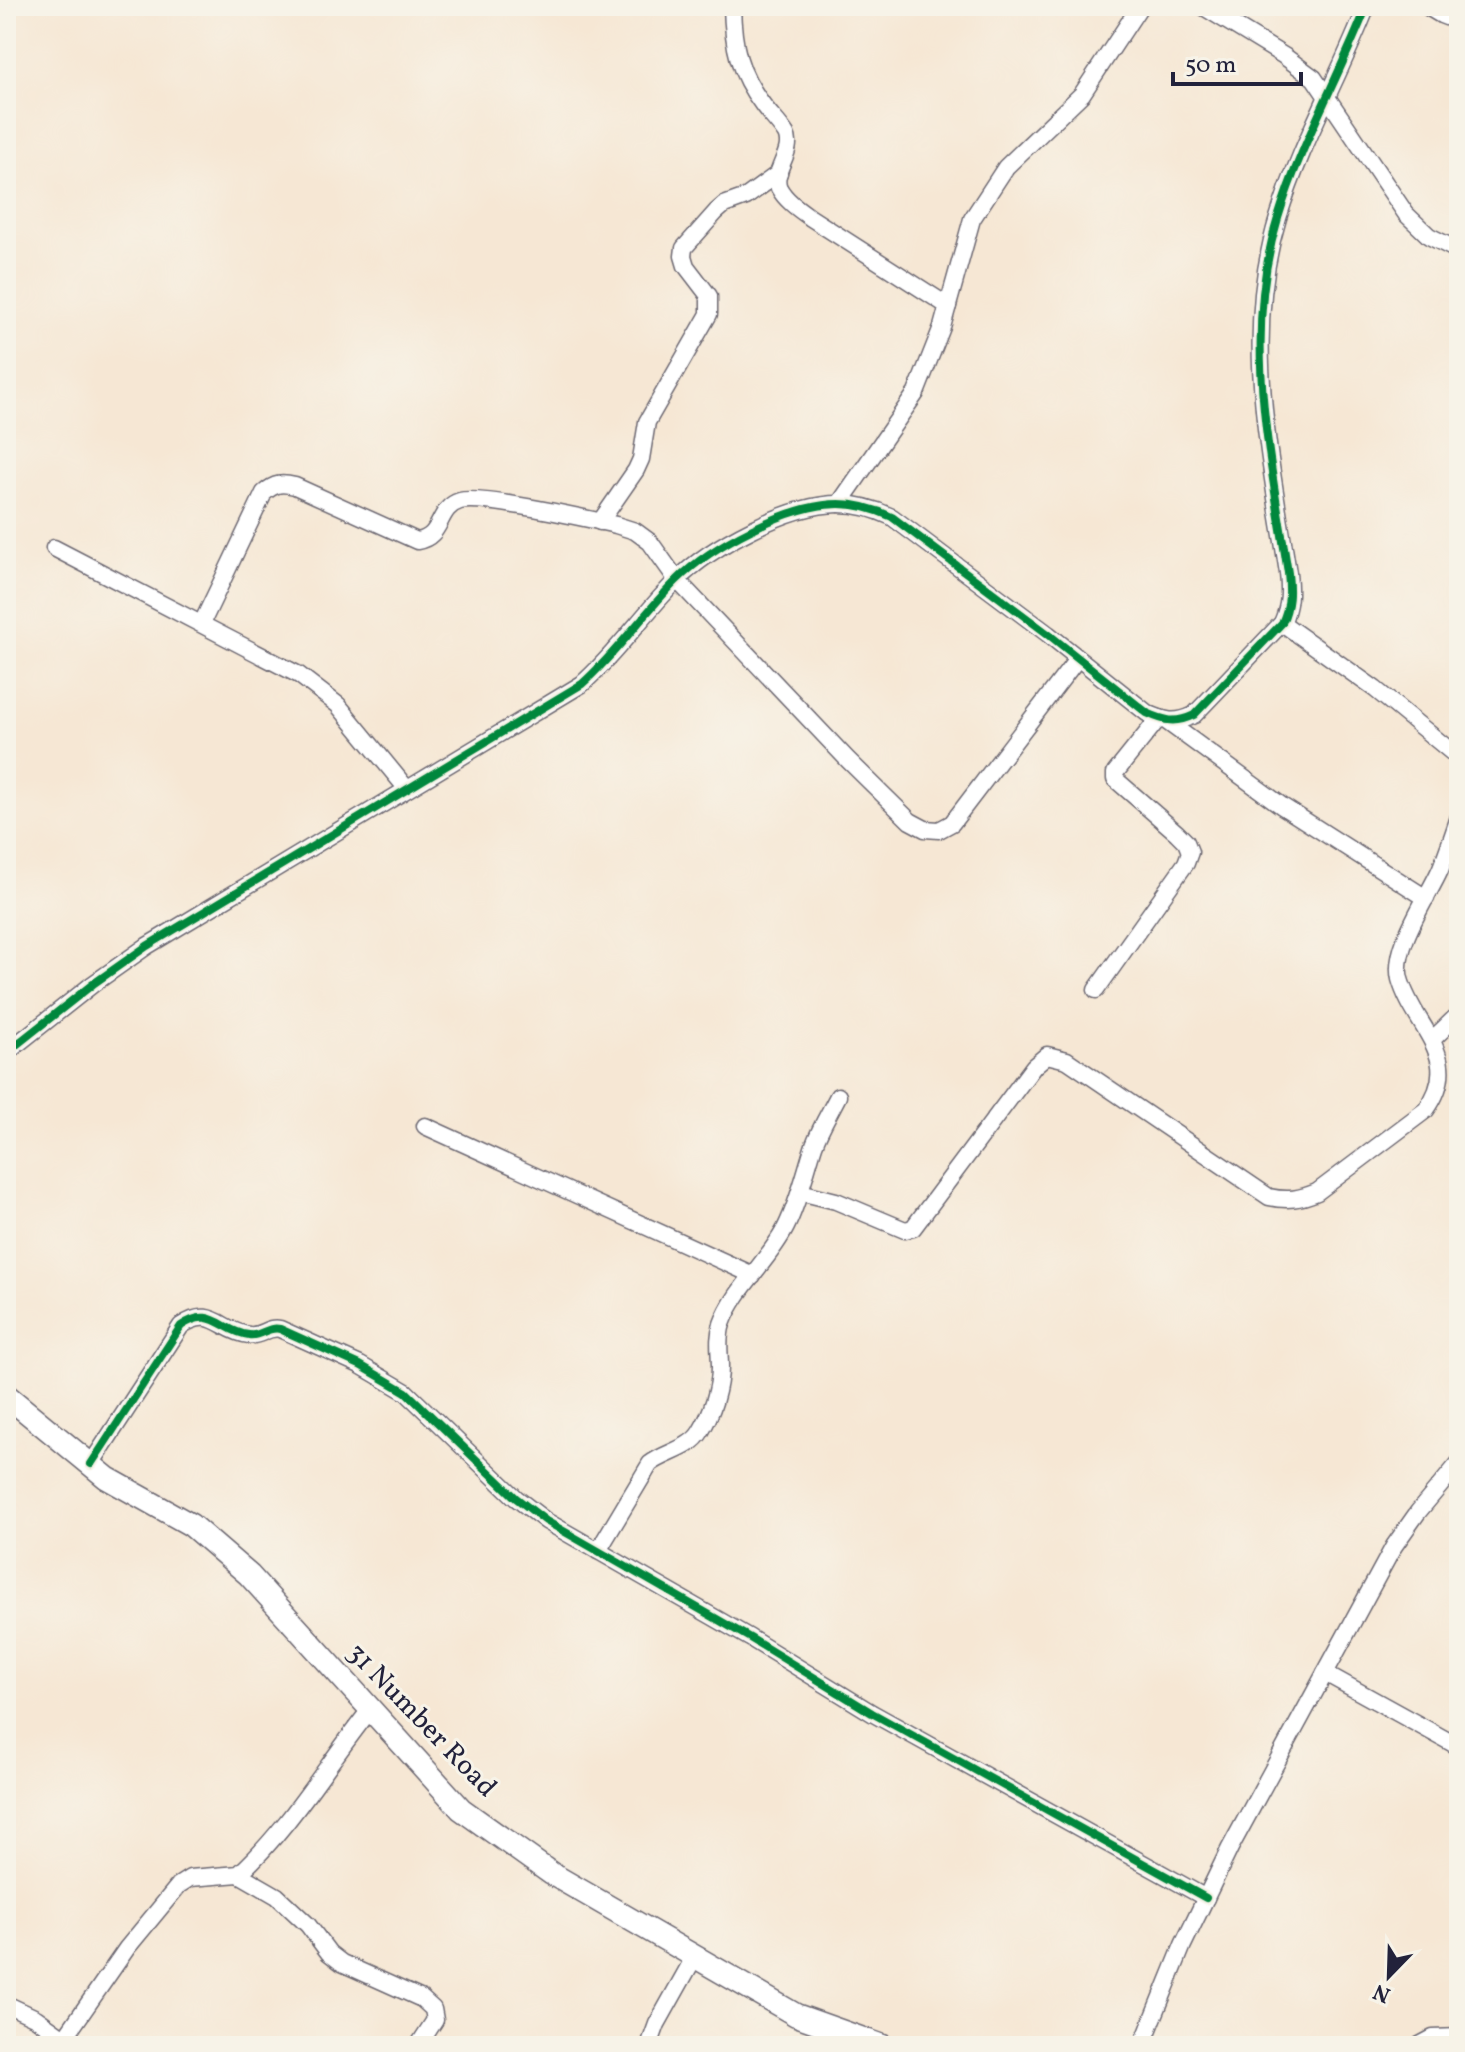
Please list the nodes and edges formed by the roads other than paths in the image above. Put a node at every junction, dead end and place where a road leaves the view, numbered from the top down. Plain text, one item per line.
1 (732, 6) edge
2 (1140, 6) edge
3 (1202, 6) edge
4 (1367, 6) edge
5 (1426, 6) edge
6 (1459, 22) edge
7 (1328, 96) junction
8 (779, 173) junction
9 (1459, 251) edge
10 (948, 306) junction
11 (839, 504) junction
12 (600, 522) junction
13 (54, 548) dead end
14 (677, 580) junction
15 (202, 623) junction
16 (1282, 623) junction
17 (1078, 658) junction
18 (1162, 720) junction
19 (1459, 758) edge
20 (407, 789) junction
21 (1459, 817) edge
22 (1426, 898) junction
23 (1096, 990) dead end
24 (1459, 1014) edge
25 (1434, 1038) junction
26 (6, 1053) edge
27 (838, 1096) dead end
28 (425, 1126) dead end
29 (800, 1192) junction
30 (753, 1275) junction
31 (6, 1395) edge
32 (1459, 1463) edge
33 (91, 1464) junction
34 (598, 1551) junction
35 (1325, 1673) junction
36 (370, 1710) junction
37 (1459, 1747) edge
38 (239, 1874) junction
39 (1206, 1898) junction
40 (695, 1956) junction
41 (6, 2004) edge
42 (1459, 2037) edge
43 (62, 2042) edge
44 (418, 2046) edge
45 (649, 2046) edge
46 (883, 2046) edge
47 (1142, 2046) edge
48 (1418, 2046) edge

1 - 8 street
2 - 10 street
3 - 7 street
4 - 7 street
5 - 6 street
7 - 9 street
7 - 16 street
8 - 10 street
8 - 12 street
10 - 11 street
11 - 14 street
11 - 17 street
12 - 14 street
12 - 15 street
13 - 15 street
14 - 17 street
14 - 20 street
15 - 20 street
16 - 18 street
16 - 19 street
17 - 18 street
18 - 22 street
18 - 23 street
20 - 26 street
21 - 22 street
22 - 25 street
24 - 25 street
25 - 29 street
27 - 29 street
28 - 30 street
29 - 30 street
30 - 34 street
31 - 33 main road, 31 Number Road
32 - 35 street
33 - 34 street
33 - 36 main road, 31 Number Road
34 - 39 street
35 - 37 street
35 - 39 street
36 - 38 street
36 - 40 main road, 31 Number Road
38 - 43 street
38 - 44 street
39 - 47 street
40 - 45 street
40 - 46 main road, 31 Number Road
41 - 43 street
42 - 48 street

